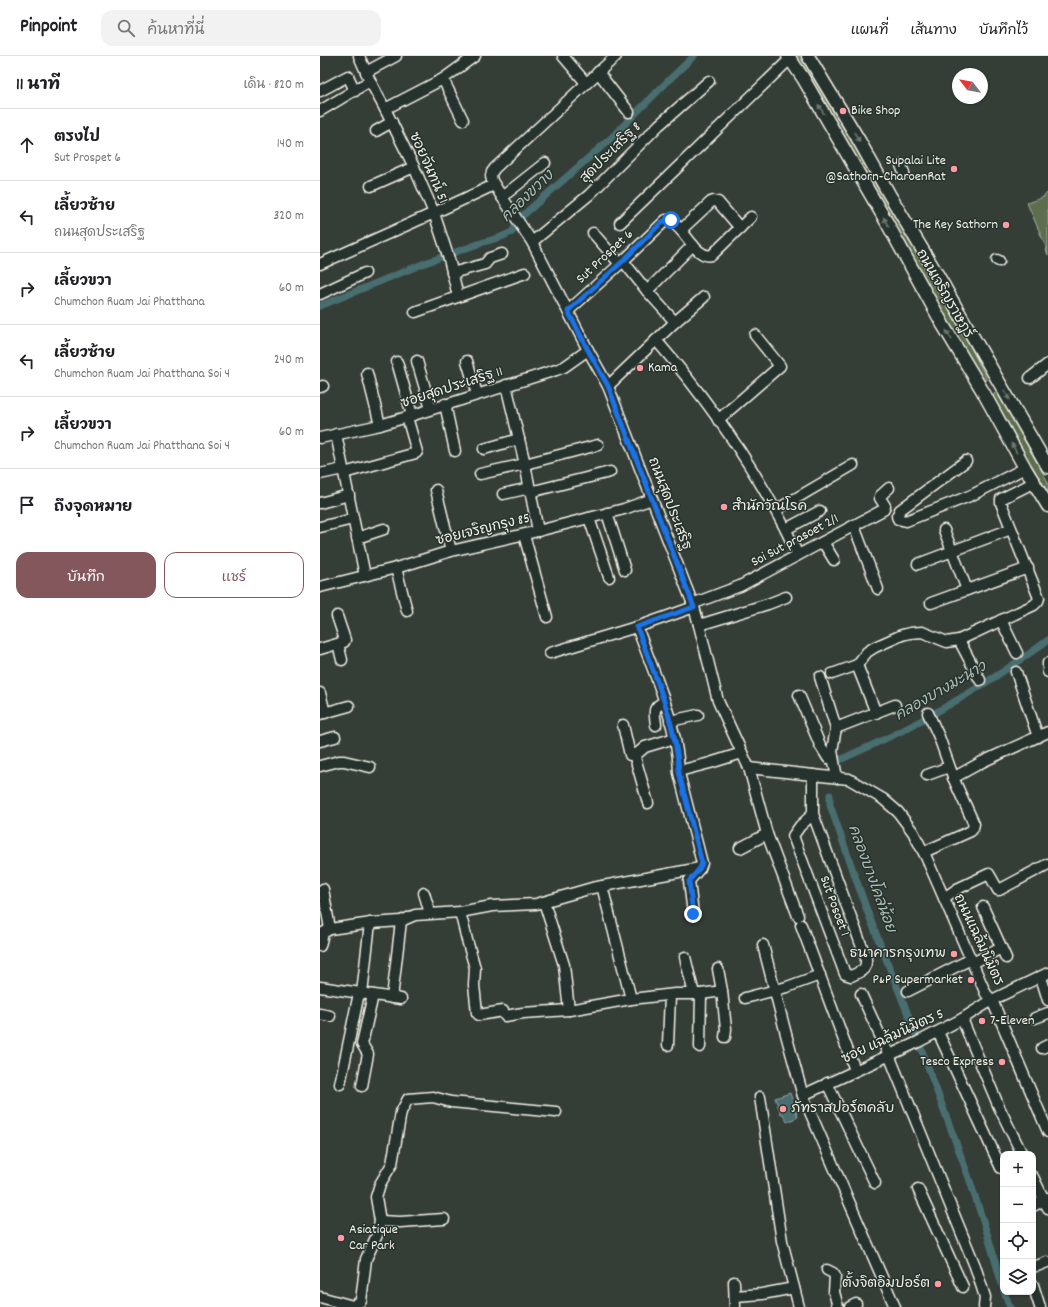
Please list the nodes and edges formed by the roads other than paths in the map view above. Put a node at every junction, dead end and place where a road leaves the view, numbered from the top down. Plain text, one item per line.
1 (359, 56) edge
2 (396, 56) edge
3 (475, 56) edge
4 (563, 56) edge
5 (616, 56) edge
6 (808, 56) edge
7 (789, 57) edge
8 (598, 72) junction
9 (368, 77) junction
10 (443, 79) junction
11 (708, 81) dead end
12 (586, 83) junction
13 (355, 90) junction
14 (320, 91) edge
15 (385, 109) junction
16 (320, 111) edge
17 (629, 112) dead end
18 (463, 120) dead end
19 (392, 122) junction
20 (376, 131) dead end
21 (545, 163) dead end
22 (414, 167) junction
23 (494, 184) junction
24 (371, 186) dead end
25 (502, 197) junction
26 (434, 213) junction
27 (751, 217) dead end
28 (620, 222) dead end
29 (740, 228) junction
30 (681, 230) junction
31 (593, 232) dead end
32 (532, 242) junction
33 (693, 245) junction
34 (502, 254) dead end
35 (621, 263) junction
36 (320, 264) edge
37 (365, 273) dead end
38 (452, 273) junction
39 (525, 273) dead end
40 (647, 290) junction
41 (320, 294) edge
42 (458, 296) junction
43 (704, 297) dead end
44 (568, 311) junction
45 (415, 312) dead end
46 (674, 322) junction
47 (755, 335) dead end
48 (656, 340) junction
49 (588, 350) junction
50 (417, 361) dead end
51 (467, 361) dead end
52 (397, 362) dead end
53 (1048, 364) edge
54 (367, 373) dead end
55 (1030, 378) dead end
56 (997, 379) junction
57 (506, 385) junction
58 (608, 386) junction
59 (982, 390) junction
60 (477, 394) junction
61 (446, 404) junction
62 (431, 409) junction
63 (409, 416) junction
64 (718, 420) junction
65 (380, 425) junction
66 (336, 434) junction
67 (320, 438) edge
68 (519, 439) junction
69 (598, 445) dead end
70 (484, 449) dead end
71 (455, 451) dead end
72 (966, 461) dead end
73 (525, 464) junction
74 (853, 465) dead end
75 (1048, 467) edge
76 (1025, 468) junction
77 (344, 471) junction
78 (610, 472) dead end
79 (320, 474) edge
80 (480, 474) dead end
81 (1035, 482) junction
82 (889, 488) dead end
83 (436, 490) dead end
84 (530, 490) junction
85 (503, 494) dead end
86 (349, 499) junction
87 (652, 499) junction
88 (320, 503) edge
89 (1048, 506) edge
90 (776, 510) junction
91 (820, 511) dead end
92 (607, 513) junction
93 (589, 518) junction
94 (353, 519) junction
95 (854, 526) junction
96 (320, 527) edge
97 (384, 529) dead end
98 (786, 529) junction
99 (1012, 529) junction
100 (944, 530) dead end
101 (538, 531) junction
102 (524, 534) junction
103 (357, 538) junction
104 (824, 542) junction
105 (451, 551) junction
106 (952, 551) junction
107 (798, 555) junction
108 (834, 560) dead end
109 (918, 564) dead end
110 (396, 568) junction
111 (1028, 568) junction
112 (625, 570) dead end
113 (364, 576) junction
114 (609, 577) dead end
115 (320, 586) edge
116 (878, 589) dead end
117 (967, 590) junction
118 (786, 597) dead end
119 (930, 603) dead end
120 (693, 606) junction
121 (407, 611) dead end
122 (337, 616) dead end
123 (547, 617) dead end
124 (1001, 620) junction
125 (699, 625) junction
126 (637, 627) junction
127 (959, 640) junction
128 (338, 644) junction
129 (320, 649) edge
130 (550, 653) dead end
131 (1017, 653) dead end
132 (342, 660) dead end
133 (1048, 663) edge
134 (857, 665) junction
135 (1016, 672) dead end
136 (1048, 672) edge
137 (832, 674) dead end
138 (820, 676) dead end
139 (980, 680) dead end
140 (320, 693) edge
141 (800, 695) dead end
142 (664, 702) junction
143 (895, 705) dead end
144 (349, 706) dead end
145 (876, 712) junction
146 (323, 713) edge
147 (698, 715) dead end
148 (929, 717) dead end
149 (670, 721) junction
150 (623, 725) dead end
151 (656, 725) dead end
152 (836, 728) junction
153 (1048, 732) edge
154 (335, 737) dead end
155 (1038, 737) junction
156 (675, 738) junction
157 (320, 741) edge
158 (742, 753) junction
159 (634, 754) junction
160 (833, 757) junction
161 (320, 766) edge
162 (949, 766) junction
163 (370, 767) dead end
164 (749, 768) junction
165 (679, 771) junction
166 (814, 775) junction
167 (927, 775) dead end
168 (836, 778) junction
169 (953, 778) junction
170 (648, 803) dead end
171 (813, 814) junction
172 (767, 834) junction
173 (740, 848) dead end
174 (924, 852) junction
175 (1048, 864) edge
176 (700, 868) junction
177 (602, 886) junction
178 (324, 889) dead end
179 (424, 893) dead end
180 (944, 898) junction
181 (544, 902) junction
182 (983, 907) dead end
183 (460, 912) junction
184 (430, 914) junction
185 (693, 914) dead end
186 (400, 922) junction
187 (370, 923) junction
188 (330, 929) junction
189 (763, 945) dead end
190 (320, 946) edge
191 (1001, 948) junction
192 (685, 957) dead end
193 (1006, 958) dead end
194 (972, 961) junction
195 (718, 969) dead end
196 (820, 975) junction
197 (1044, 975) edge
198 (320, 987) edge
199 (774, 990) junction
200 (908, 991) dead end
201 (722, 992) junction
202 (360, 993) junction
203 (698, 994) junction
204 (861, 994) dead end
205 (373, 995) junction
206 (670, 995) junction
207 (745, 998) dead end
208 (631, 999) junction
209 (992, 1000) junction
210 (1048, 1000) edge
211 (570, 1010) junction
212 (1048, 1013) edge
213 (1035, 1018) dead end
214 (962, 1019) junction
215 (938, 1032) junction
216 (725, 1037) dead end
217 (668, 1045) dead end
218 (700, 1047) dead end
219 (889, 1055) junction
220 (856, 1070) junction
221 (827, 1083) junction
222 (340, 1084) dead end
223 (362, 1086) dead end
224 (804, 1095) junction
225 (760, 1098) dead end
226 (556, 1112) dead end
227 (1048, 1132) edge
228 (1021, 1151) edge
229 (1000, 1166) edge
230 (1036, 1182) edge
231 (875, 1183) dead end
232 (918, 1189) dead end
233 (1047, 1202) edge
234 (1036, 1205) edge
235 (444, 1219) dead end
236 (380, 1222) junction
237 (1047, 1262) edge
238 (975, 1266) junction
239 (1036, 1266) edge
240 (827, 1270) dead end
241 (958, 1274) junction
242 (734, 1282) dead end
243 (963, 1287) dead end
244 (794, 1288) junction
245 (1036, 1294) edge
246 (735, 1296) junction
247 (320, 1297) edge
248 (735, 1307) edge
249 (799, 1307) edge
250 (838, 1307) edge
251 (895, 1307) edge
252 (984, 1307) edge
253 (1040, 1307) edge

1 - 9 street, ซอยจันทน์ 51
2 - 9 street
3 - 10 street
4 - 12 street
5 - 8 street
6 -> 56 main road, ถนนเจริญราษฎร์
7 - 28 street
59 -> 7 main road, ถนนเจริญราษฎร์
8 - 12 street
8 - 17 street
9 - 13 street
9 - 15 street, ซอยจันทน์ 51
10 - 15 street
10 - 18 street
11 - 32 street, สุดประเสริฐ 8
12 - 23 street
13 - 14 street
13 - 16 street
15 - 19 street, ซอยจันทน์ 51
19 - 20 street
19 - 22 street, ซอยจันทน์ 51
21 - 25 street
22 - 24 street
22 - 26 street, ซอยจันทน์ 51
23 - 25 street, ถนนสุดประเสริฐ
23 - 26 street
25 - 32 street, ถนนสุดประเสริฐ
26 - 36 street
26 - 38 street, ซอยจันทน์ 51
27 - 29 street
29 - 30 street
29 - 33 street
30 - 33 street
30 - 35 street, Sut Prospet 6
31 - 35 street
32 - 44 street, ถนนสุดประเสริฐ
33 - 40 street
34 - 38 street
35 - 40 street
35 - 44 street, Sut Prospet 6
37 - 41 street
38 - 42 street, ซอยจันทน์ 51
39 - 42 street
40 - 46 street
42 - 45 street
43 - 46 street
44 - 49 street, ถนนสุดประเสริฐ
46 - 48 street
47 - 64 street
48 - 58 street
48 - 64 street
49 - 57 street, ซอยสุดประเสริฐ 11
49 - 58 street, ถนนสุดประเสริฐ
50 - 62 street
51 - 60 street
52 - 63 street
53 - 55 street
54 - 65 street
56 - 59 main road
56 -> 75 main road, ถนนเจริญราษฎร์
57 - 60 street, ซอยสุดประเสริฐ 11
57 - 68 street
58 - 87 street, ถนนสุดประเสริฐ
76 -> 59 main road, ถนนเจริญราษฎร์
60 - 61 street, ซอยสุดประเสริฐ 11
61 - 62 street, ซอยสุดประเสริฐ 11
61 - 71 street
62 - 63 street, ซอยสุดประเสริฐ 11
63 - 65 street, ซอยสุดประเสริฐ 11
63 - 77 street
64 - 90 street
65 - 66 street, ซอยสุดประเสริฐ 11
66 - 67 street, ซอยสุดประเสริฐ 11
66 - 77 street
68 - 70 street
68 - 73 street
69 - 73 street
72 - 76 street
73 - 80 street
73 - 84 street
74 - 90 street
76 - 81 main road, ถนนเจริญราษฎร์
77 - 79 street
77 - 86 street
78 - 84 street
81 - 89 main road, ถนนเจริญราษฎร์
81 - 99 street
82 - 95 street, Soi Sut prasoet 2/1
83 - 105 street
84 - 85 street
84 - 101 street
86 - 88 street
86 - 94 street
87 - 92 street, ซอยเจริญกรุง 85
87 - 120 street, ถนนสุดประเสริฐ
90 - 98 street
91 - 98 street
92 - 93 street, ซอยเจริญกรุง 85
92 - 112 street
93 - 101 street, ซอยเจริญกรุง 85
93 - 114 street
94 - 96 street
94 - 103 street
95 - 104 street, Soi Sut prasoet 2/1
95 - 116 street
97 - 103 street
98 - 107 street
99 - 106 street
99 - 111 street
100 - 106 street
101 - 102 street, ซอยเจริญกรุง 85
102 - 105 street, ซอยเจริญกรุง 85
102 - 123 street
103 - 113 street
104 - 107 street, Soi Sut prasoet 2/1
104 - 108 street
105 - 110 street, ซอยเจริญกรุง 85
106 - 109 street
106 - 117 street
107 - 120 street, Soi Sut prasoet 2/1
110 - 113 street, ซอยเจริญกรุง 85
110 - 121 street
111 - 117 street
111 - 124 street
113 - 115 street, ซอยเจริญกรุง 85
117 - 119 street
118 - 125 street
120 - 125 street, ถนนสุดประเสริฐ
120 - 126 street, Soi Sut prasoet 2/1
122 - 128 street
124 - 127 street
124 - 131 street
125 - 158 street, ถนนสุดประเสริฐ
126 - 130 street, Soi Sut prasoet 2/1
126 - 142 street
127 - 134 street
127 - 139 street
128 - 129 street
128 - 132 street
133 - 136 street
134 - 137 street
134 - 145 street
135 - 155 street
138 - 152 street
140 - 146 street
141 - 160 street
142 - 149 street
142 - 151 street
143 - 145 street
144 - 146 street
145 - 152 street
147 - 149 street
148 - 162 street
149 - 156 street
150 - 159 street
152 - 160 street
153 - 155 street
154 - 157 street
155 - 169 street
156 - 159 street
156 - 165 street
158 - 164 street, ถนนสุดประเสริฐ
158 - 165 street
159 - 170 street
160 - 168 street
161 - 163 street
162 - 167 street
162 - 169 street
164 - 166 street
164 - 172 street, ถนนสุดประเสริฐ
165 - 176 street
166 - 168 street
166 - 171 street, Sut Posoet 1
168 - 174 street, ถนนแฉล้มนิมิตร
169 - 174 street
171 - 171 street, Sut Posoet 1
172 - 173 street
172 - 196 street, ถนนสุดประเสริฐ
174 - 180 street, ถนนแฉล้มนิมิตร
175 - 180 street
176 - 177 street
176 - 185 street
177 - 181 street
177 - 208 street
178 - 188 street
179 - 184 street
180 - 194 street, ถนนแฉล้มนิมิตร
181 - 183 street
181 - 211 street
182 - 191 street
183 - 184 street
183 - 211 street
184 - 186 street
186 - 187 street
186 - 205 street
187 - 188 street
187 - 202 street
188 - 190 street
189 - 199 street
191 - 193 street
191 - 194 street
192 - 203 street
194 - 200 street
194 - 209 street, ถนนแฉล้มนิมิตร
195 - 201 street
196 - 199 street
196 - 220 street, ถนนสุดประเสริฐ
197 - 209 street, ซอย แฉล้มนิมิตร 5
197 - 210 street
198 - 202 street
199 - 207 street
199 - 224 street
201 - 203 street
201 - 216 street
202 - 205 street
202 - 222 street
203 - 206 street
203 - 218 street
204 - 219 street
205 - 223 street
206 - 208 street
206 - 217 street
208 - 211 street
209 - 214 street, ซอย แฉล้มนิมิตร 5
209 - 227 street, ถนนแฉล้มนิมิตร
212 - 213 street
214 - 215 street, ซอย แฉล้มนิมิตร 5
214 - 228 street
215 - 219 street, ซอย แฉล้มนิมิตร 5
215 - 229 street
219 - 220 street, ซอย แฉล้มนิมิตร 5
219 - 238 street
220 - 221 street, ซอย แฉล้มนิมิตร 5
221 - 224 street, ซอย แฉล้มนิมิตร 5
221 - 231 street
224 - 251 street
225 - 244 street
226 - 236 street
230 - 233 street
232 - 241 street
233 - 234 street
235 - 236 street
236 - 247 street
237 - 239 street
238 - 241 street
238 - 252 street
240 - 250 street
241 - 243 street
242 - 246 street
244 - 246 street
244 - 249 street
245 - 253 street
246 - 248 street

